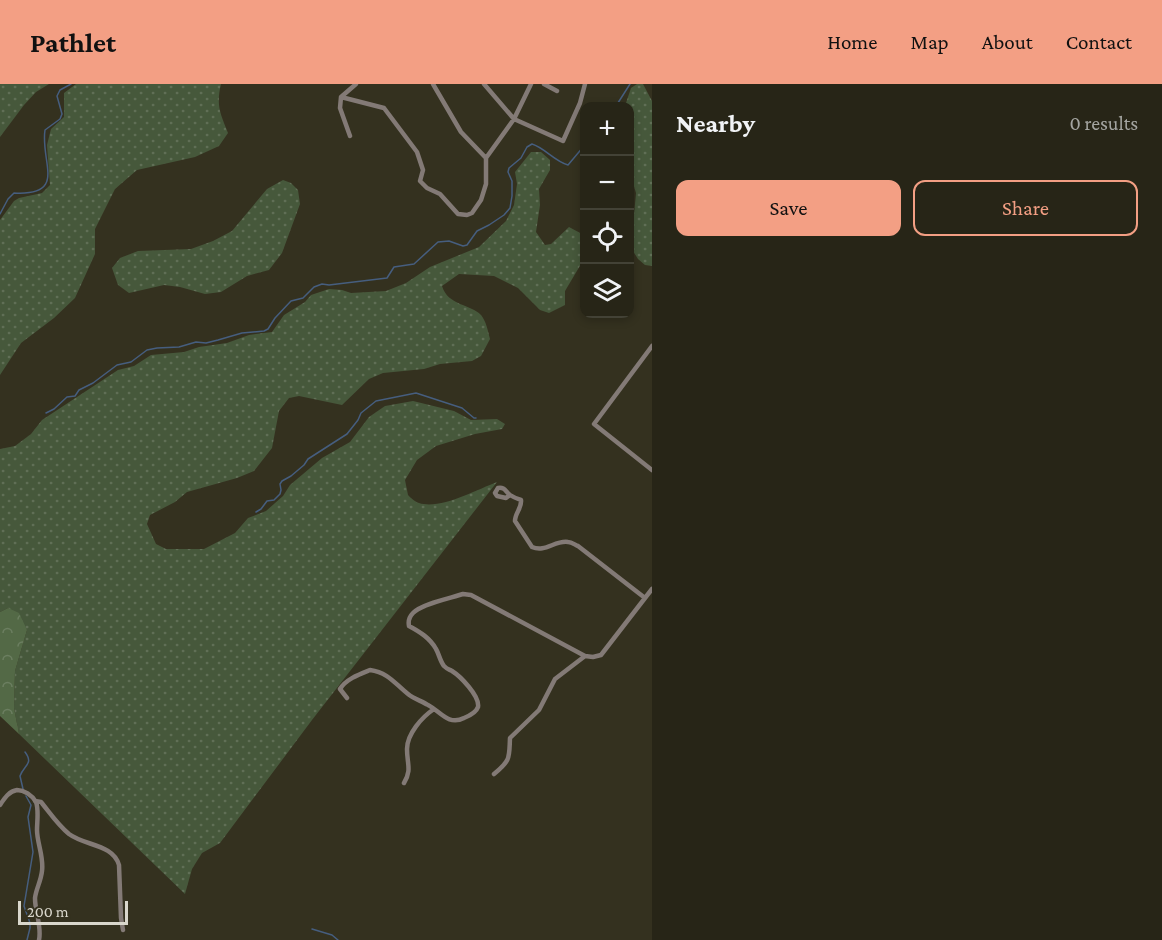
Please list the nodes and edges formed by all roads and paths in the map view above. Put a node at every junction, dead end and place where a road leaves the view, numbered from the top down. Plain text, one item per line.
1 (356, 84) edge
2 (434, 84) edge
3 (484, 84) edge
4 (531, 84) edge
5 (544, 84) edge
6 (585, 84) edge
7 (557, 91) dead end
8 (341, 97) junction
9 (514, 118) junction
10 (350, 136) dead end
11 (486, 158) junction
12 (652, 346) edge
13 (652, 468) edge
14 (510, 495) dead end
15 (652, 589) edge
16 (645, 598) junction
17 (585, 656) junction
18 (347, 698) dead end
19 (434, 709) junction
20 (494, 774) dead end
21 (404, 783) dead end
22 (35, 801) junction
23 (0, 805) edge
24 (123, 930) dead end
25 (39, 940) edge

1 - 8 street
2 - 11 street
3 - 9 street
4 - 9 street
5 - 7 street
6 - 9 street
8 - 10 street
8 - 11 street
9 - 11 street
12 - 13 street
14 - 16 street
15 - 16 street
16 - 17 street
17 - 19 street
17 - 20 street
18 - 19 street
19 - 21 street
22 - 23 street
22 - 24 street
22 - 25 street

